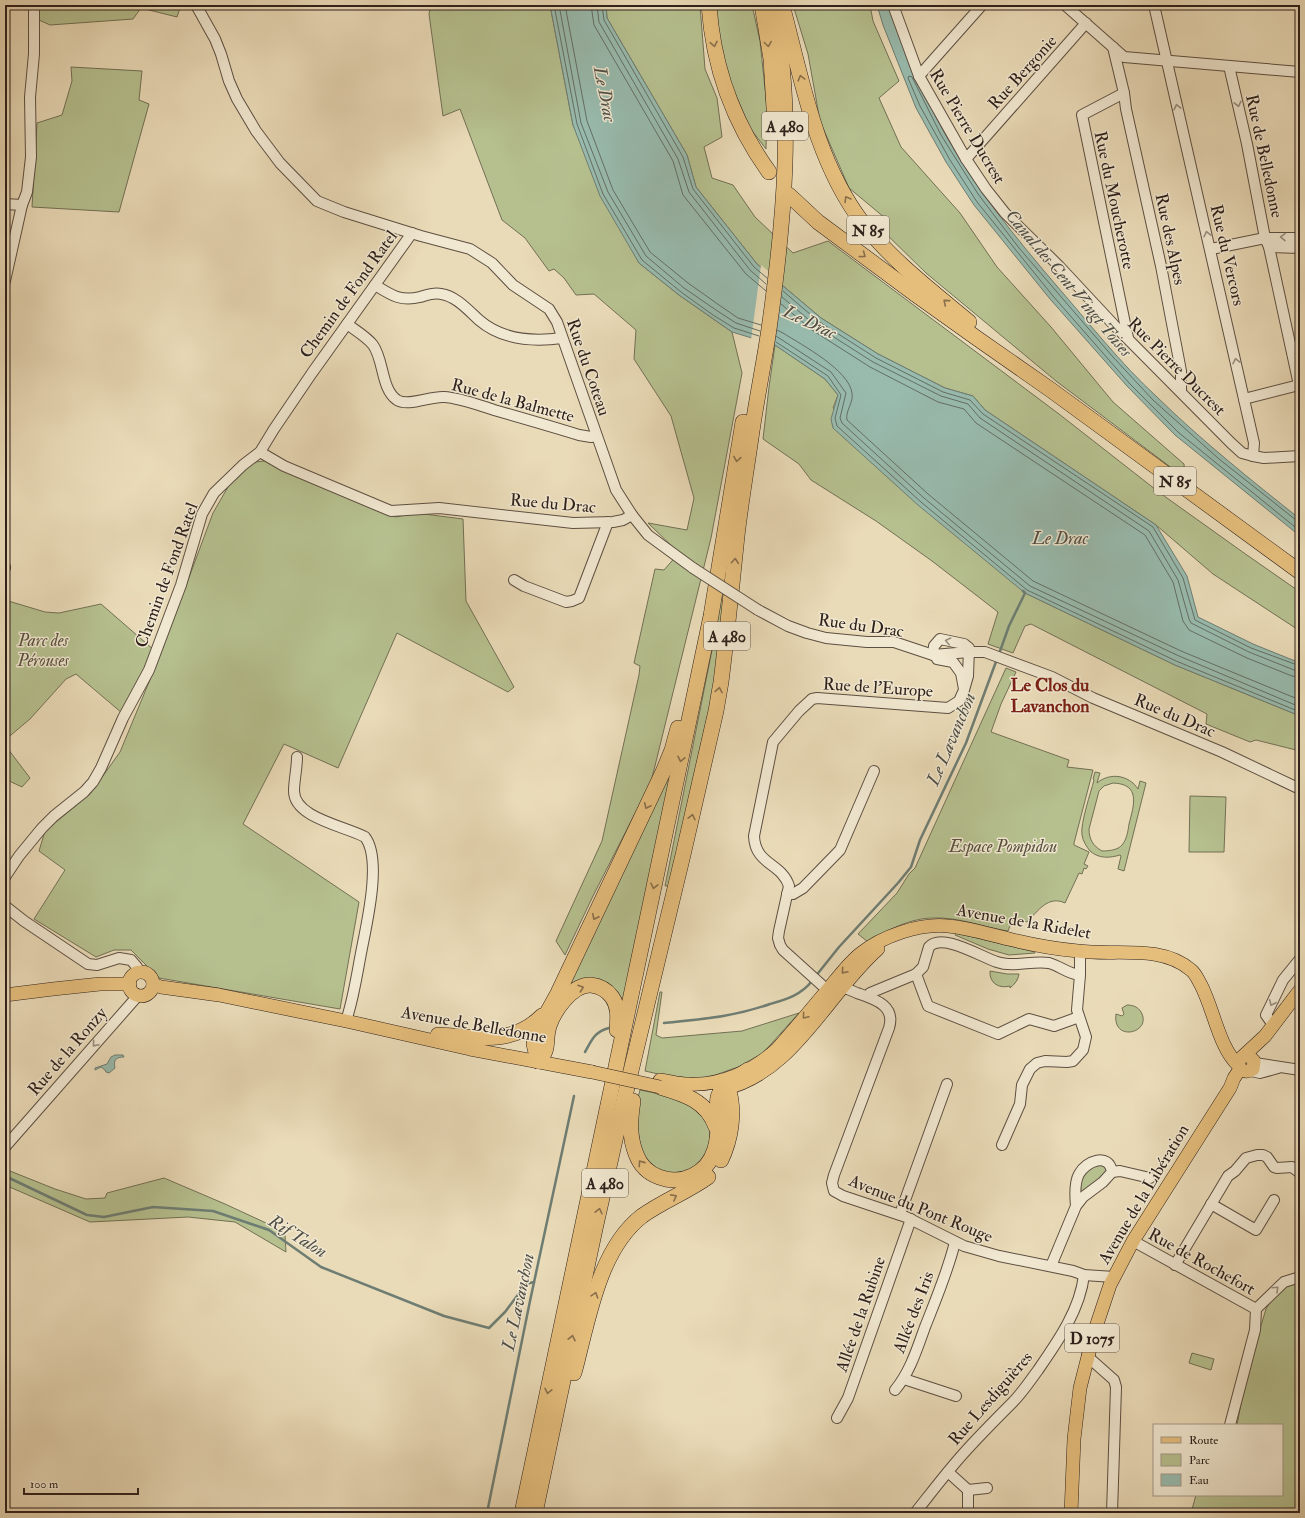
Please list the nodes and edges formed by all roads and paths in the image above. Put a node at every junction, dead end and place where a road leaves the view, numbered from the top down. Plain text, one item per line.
1 (34, 5) edge
2 (196, 5) edge
3 (709, 5) edge
4 (762, 5) edge
5 (773, 5) edge
6 (782, 5) edge
7 (893, 5) edge
8 (982, 5) edge
9 (1065, 5) edge
10 (1154, 5) edge
11 (1086, 24) junction
12 (1113, 47) junction
13 (1166, 61) junction
14 (1229, 66) junction
15 (1300, 72) edge
16 (919, 76) junction
17 (1124, 93) junction
18 (966, 159) junction
19 (769, 172) dead end
20 (789, 195) dead end
21 (5, 204) edge
22 (22, 205) junction
23 (412, 233) junction
24 (1300, 238) edge
25 (1267, 242) junction
26 (774, 244) junction
27 (1300, 248) edge
28 (1211, 249) junction
29 (5, 281) edge
30 (375, 285) junction
31 (347, 324) junction
32 (562, 338) junction
33 (1128, 338) junction
34 (1300, 386) edge
35 (1051, 390) junction
36 (1181, 392) junction
37 (1244, 399) junction
38 (750, 410) junction
39 (596, 436) junction
40 (260, 452) junction
41 (1254, 456) junction
42 (1300, 456) edge
43 (632, 515) junction
44 (608, 522) junction
45 (1300, 572) edge
46 (514, 580) dead end
47 (703, 652) junction
48 (969, 652) junction
49 (933, 655) junction
50 (964, 690) junction
51 (297, 757) dead end
52 (874, 770) dead end
53 (1300, 789) edge
54 (683, 855) junction
55 (5, 877) edge
56 (787, 894) junction
57 (5, 906) edge
58 (894, 936) junction
59 (1080, 952) junction
60 (1300, 959) edge
61 (139, 973) junction
62 (916, 974) junction
63 (1080, 975) junction
64 (153, 984) junction
65 (823, 986) junction
66 (842, 988) junction
67 (133, 989) junction
68 (1300, 990) edge
69 (5, 995) edge
70 (869, 997) junction
71 (829, 1004) junction
72 (548, 1010) junction
73 (1079, 1017) junction
74 (346, 1020) junction
75 (1273, 1025) junction
76 (438, 1035) junction
77 (540, 1056) junction
78 (1247, 1064) junction
79 (748, 1070) joint
80 (1300, 1070) edge
81 (660, 1083) junction
82 (741, 1084) junction
83 (947, 1084) dead end
84 (720, 1085) junction
85 (732, 1102) junction
86 (718, 1134) junction
87 (1002, 1145) dead end
88 (5, 1147) edge
89 (1112, 1172) junction
90 (1300, 1173) edge
91 (594, 1175) junction
92 (1150, 1178) dead end
93 (1274, 1200) dead end
94 (1211, 1204) junction
95 (1076, 1206) junction
96 (900, 1214) junction
97 (911, 1219) junction
98 (1133, 1241) junction
99 (955, 1242) junction
100 (1176, 1265) junction
101 (1051, 1266) junction
102 (1084, 1275) junction
103 (1114, 1277) junction
104 (1300, 1277) edge
105 (1256, 1309) junction
106 (1087, 1356) junction
107 (904, 1379) junction
108 (895, 1390) dead end
109 (956, 1396) dead end
110 (837, 1418) dead end
111 (1230, 1424) edge
112 (948, 1472) junction
113 (987, 1488) dead end
114 (968, 1490) junction
115 (522, 1513) edge
116 (535, 1513) edge
117 (541, 1513) edge
118 (915, 1513) edge
119 (968, 1513) edge
120 (1071, 1513) edge
121 (1112, 1513) edge

1 - 22 street
2 - 23 street, Rue du Coteau
3 -> 19 highway
4 -> 26 highway, A 480
5 - 26 highway, A 480
35 -> 6 highway, N 85
7 - 16 street, Rue Pierre Ducrest
8 - 16 street
9 - 11 street
10 - 13 street, Rue du Vercors
11 - 12 street
11 - 18 street, Rue Bergonie
12 - 13 street
12 - 17 street, Rue des Alpes
13 - 14 street
28 -> 13 street, Rue du Vercors
14 - 15 street
14 -> 25 street, Rue de Belledonne
16 - 18 street, Rue Pierre Ducrest
17 - 33 street, Rue du Moucherotte
17 - 36 street, Rue des Alpes
18 - 33 street, Rue Pierre Ducrest
20 -> 35 highway, N 85
21 - 22 street
22 - 29 street
23 - 30 street, Chemin de Fond Ratel
23 - 32 street, Rue du Coteau
24 -> 25 street
25 - 27 street
25 - 28 street
25 - 34 street, Rue de Belledonne
26 - 38 highway, A 480
37 -> 28 street, Rue du Vercors
30 - 31 street, Chemin de Fond Ratel
30 - 32 street
31 - 39 street, Rue de la Balmette
31 - 40 street, Chemin de Fond Ratel
32 - 39 street, Rue du Coteau
33 - 36 street, Rue Pierre Ducrest
34 - 37 street, Rue de Belledonne
35 - 45 highway, N 85
36 - 41 street, Rue Pierre Ducrest
37 - 41 street, Rue du Vercors
38 -> 47 highway, A 480
54 -> 38 highway, A 480
39 - 43 street, Rue du Coteau
40 - 44 street, Rue du Drac
40 - 55 street, Chemin de Fond Ratel
41 - 42 street
43 - 44 street, Rue du Drac
43 - 49 street, Rue du Drac, bridge
44 - 46 street
47 -> 72 highway
47 -> 91 highway, A 480
48 - 49 street, Rue du Drac
48 -> 49 street
48 - 50 street, Rue de l'Europe
48 - 53 street, Rue du Drac
49 - 50 street, Rue de l'Europe
50 - 56 street, Rue de l'Europe
51 - 74 street
52 - 56 street
86 -> 54 highway
116 -> 54 highway, A 480
56 - 65 street, Rue de l'Europe
57 - 61 street
58 - 59 main road, Avenue de la Ridelet
58 -> 65 main road, Avenue de la Ridelet
58 - 66 main road, Avenue de la Ridelet
59 - 63 street
59 - 78 main road, Avenue de la Ridelet
60 -> 75 street
61 - 64 main road
61 - 67 main road
62 - 63 street
62 - 70 street
62 - 73 street
63 - 73 street
64 - 67 main road
64 - 74 main road, Avenue de Belledonne
65 - 66 street
65 - 71 main road
65 -> 79 main road, Avenue de la Ridelet
66 - 70 street
66 - 71 main road, Avenue de la Ridelet
67 - 69 main road
67 -> 88 street, Rue de la Ronzy
68 - 75 main road, Avenue de la Libération / D 1075
70 - 96 street, Avenue du Pont Rouge
71 - 82 main road, Avenue de la Ridelet
72 - 76 highway
72 - 77 highway
73 - 87 street
74 - 76 main road, Avenue de Belledonne
74 - 77 main road, Avenue de Belledonne
75 - 78 main road, Avenue de la Libération / D 1075
76 - 77 main road, Avenue de Belledonne
77 - 81 main road, Avenue de Belledonne, bridge
77 -> 91 highway
78 - 80 street
78 - 98 main road, Avenue de la Libération / D 1075
79 - 84 highway
81 - 84 main road, Avenue de la Ridelet
81 - 86 highway
82 - 84 main road, Avenue de la Ridelet
82 - 85 highway
83 - 96 street
84 - 85 highway
84 - 86 highway
117 -> 85 highway
89 - 92 street
89 - 95 street
89 - 95 street
90 - 94 street
91 -> 115 highway, A 480
93 - 94 street
94 - 100 street
95 - 101 street
96 - 97 street, Avenue du Pont Rouge
97 - 99 street, Avenue du Pont Rouge
97 - 110 street, Allée de la Rubine
98 - 100 street, Rue de Rochefort
98 - 103 main road, Avenue de la Libération / D 1075
99 - 101 street, Avenue du Pont Rouge
99 - 107 street, Allée des Iris
100 - 105 street, Rue de Rochefort
101 - 102 street, Avenue du Pont Rouge
102 - 103 street, Avenue du Pont Rouge
102 - 112 street, Rue Lesdiguières
103 - 106 main road, Avenue de la Libération / D 1075
105 -> 104 street, Rue de Rochefort
105 - 111 street, Rue de Rochefort
106 - 120 main road, Avenue de la Libération / D 1075
106 - 121 street
107 - 108 street, Allée des Iris
107 - 109 street
112 - 114 street
112 - 118 street, Rue Lesdiguières
113 - 114 street
114 - 119 street

